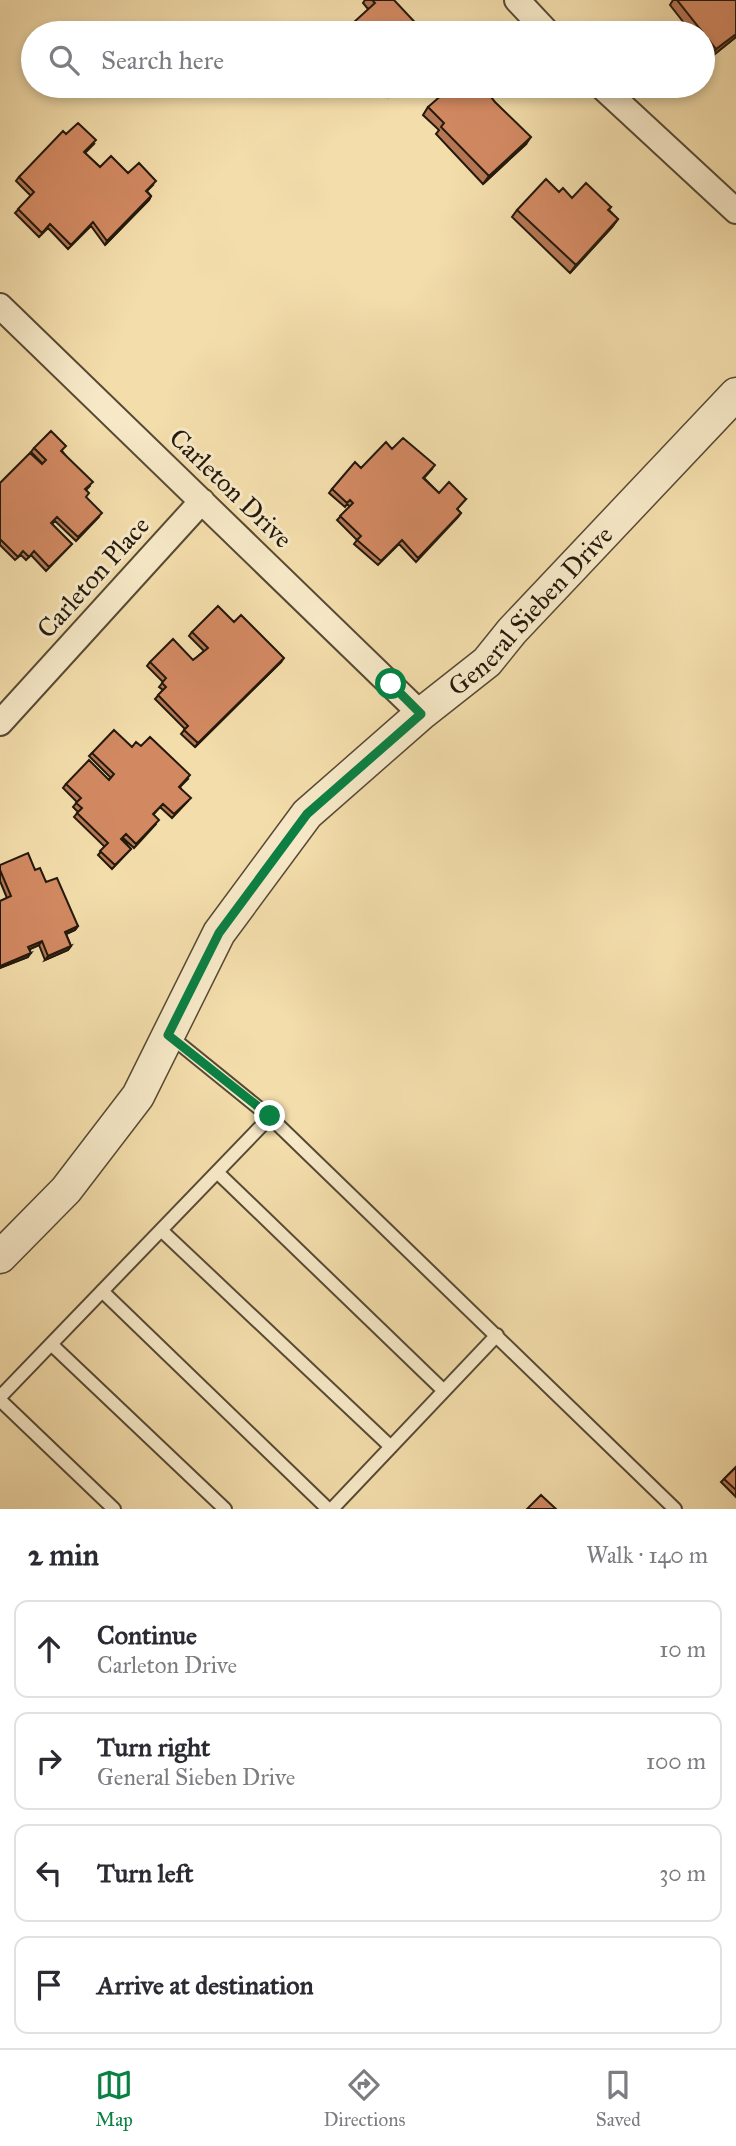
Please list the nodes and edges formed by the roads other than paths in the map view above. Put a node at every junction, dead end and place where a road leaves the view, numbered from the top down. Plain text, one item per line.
1 (517, 0) edge
2 (537, 21) edge
3 (614, 98) edge
4 (736, 211) edge
5 (0, 306) edge
6 (736, 394) edge
7 (202, 501) junction
8 (421, 714) junction
9 (0, 723) edge
10 (168, 1035) junction
11 (270, 1116) junction
12 (217, 1172) junction
13 (161, 1230) junction
14 (0, 1257) edge
15 (102, 1292) junction
16 (497, 1335) junction
17 (51, 1344) junction
18 (444, 1391) junction
19 (0, 1398) edge
20 (391, 1447) junction
21 (114, 1509) edge
22 (225, 1509) edge
23 (330, 1509) edge
24 (676, 1509) edge

1 - 2 street
3 - 4 street
5 - 7 street, Carleton Drive
6 - 8 street, General Sieben Drive
7 - 8 street, Carleton Drive
7 - 9 street, Carleton Place
8 - 10 street, General Sieben Drive
10 - 11 lane
10 - 14 street, General Sieben Drive
11 - 12 lane
11 - 16 lane
12 - 13 lane
12 - 18 lane
13 - 15 lane
13 - 20 lane
15 - 17 lane
15 - 23 lane
16 - 18 lane
16 - 24 lane
17 - 19 lane
17 - 22 lane
18 - 20 lane
19 - 21 lane
20 - 23 lane

